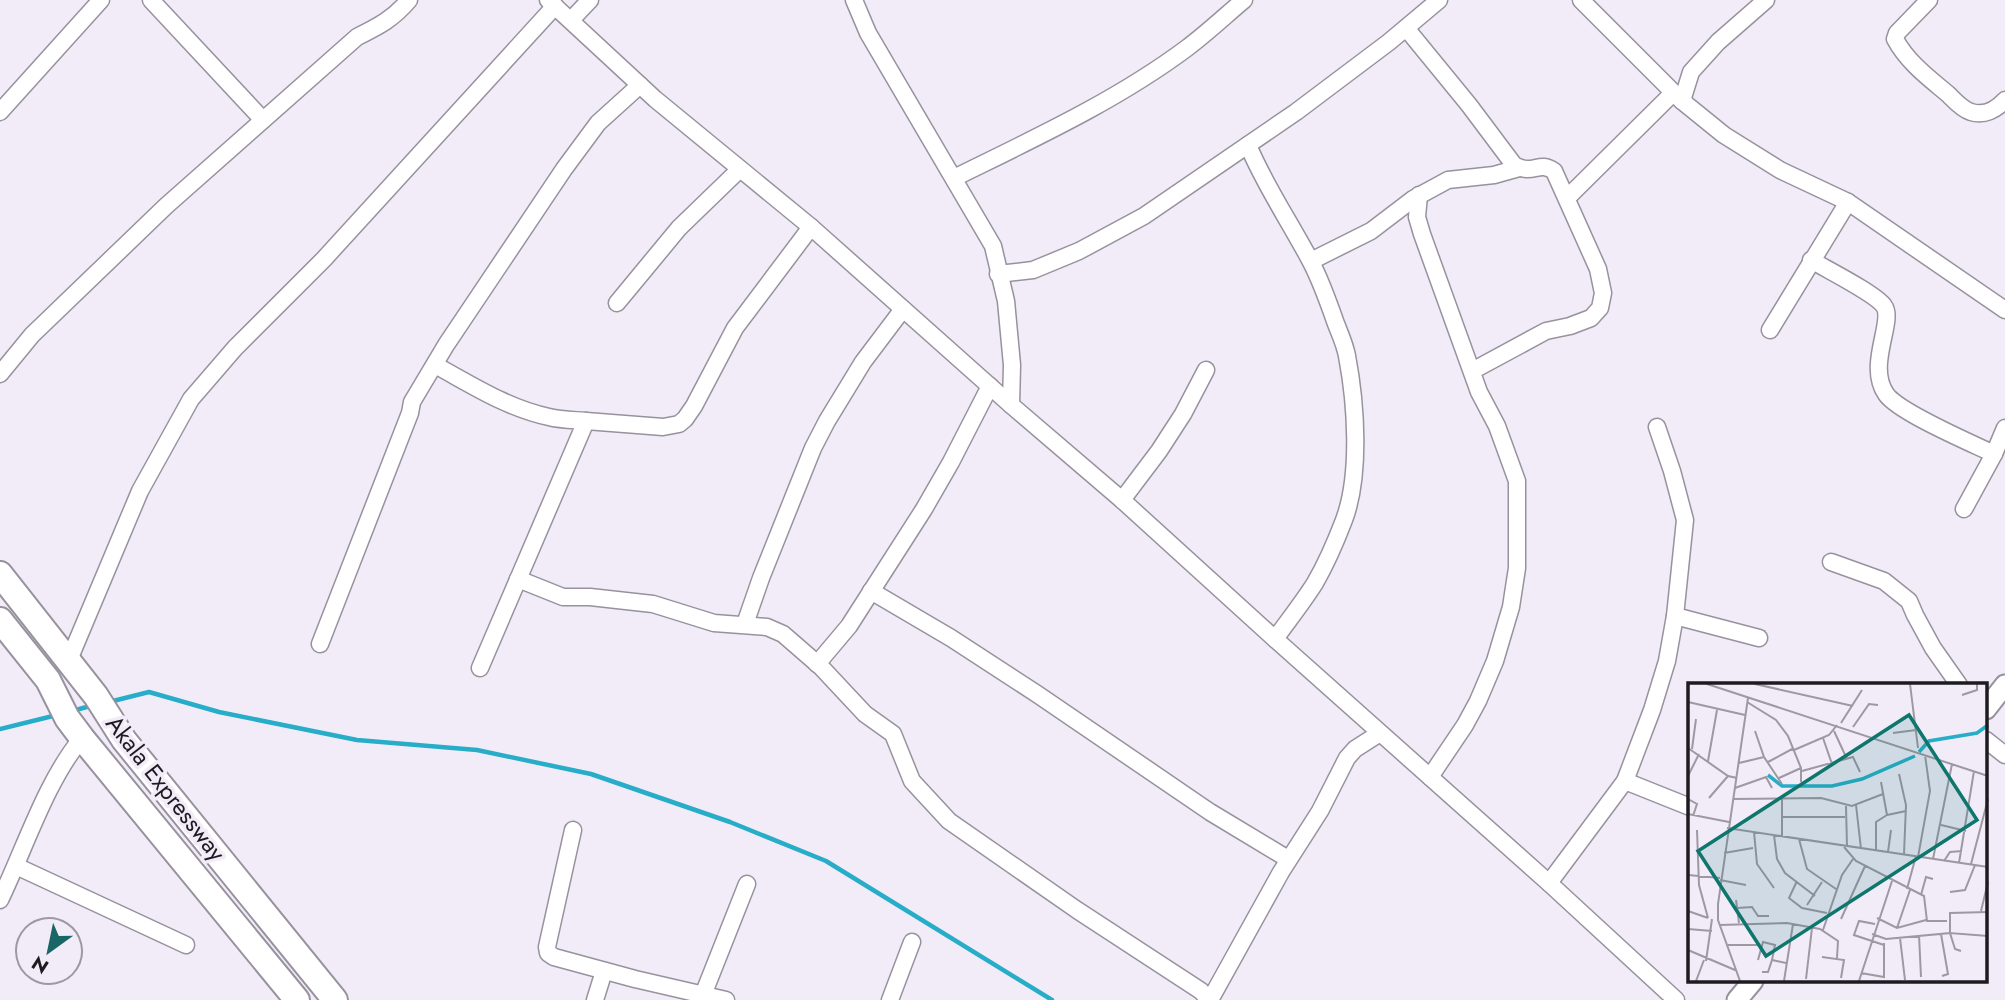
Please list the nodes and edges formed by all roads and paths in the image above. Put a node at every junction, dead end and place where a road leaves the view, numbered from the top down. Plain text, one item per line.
1 (101, 0) edge
2 (152, 0) edge
3 (409, 0) edge
4 (590, 0) edge
5 (854, 0) edge
6 (1244, 0) edge
7 (1438, 0) edge
8 (1581, 0) edge
9 (1766, 0) edge
10 (1929, 0) edge
11 (552, 3) edge
12 (571, 20) junction
13 (1406, 28) junction
14 (1692, 72) junction
15 (640, 85) junction
16 (1672, 92) junction
17 (2003, 107) edge
18 (0, 112) edge
19 (262, 120) junction
20 (1248, 145) junction
21 (1519, 168) junction
22 (740, 169) junction
23 (954, 178) junction
24 (1419, 195) junction
25 (1567, 198) junction
26 (1848, 202) junction
27 (811, 227) junction
28 (1811, 260) junction
29 (1311, 261) junction
30 (998, 274) junction
31 (617, 303) dead end
32 (2004, 306) edge
33 (903, 309) junction
34 (1770, 330) dead end
35 (435, 365) junction
36 (1206, 370) dead end
37 (1472, 371) junction
38 (0, 374) edge
39 (990, 386) junction
40 (1011, 405) junction
41 (586, 421) junction
42 (1657, 427) dead end
43 (2005, 429) edge
44 (1994, 454) junction
45 (1122, 500) junction
46 (1964, 509) dead end
47 (1830, 562) dead end
48 (0, 575) edge
49 (518, 579) junction
50 (872, 591) junction
51 (1675, 616) junction
52 (0, 620) edge
53 (745, 624) junction
54 (1759, 638) dead end
55 (1275, 639) junction
56 (320, 644) dead end
57 (69, 660) junction
58 (817, 664) junction
59 (480, 668) dead end
60 (1958, 683) edge
61 (2005, 685) edge
62 (1988, 706) edge
63 (75, 728) junction
64 (1380, 733) junction
65 (1988, 742) edge
66 (2005, 755) edge
67 (1430, 777) junction
68 (1625, 781) junction
69 (1688, 806) edge
70 (573, 830) dead end
71 (1288, 859) junction
72 (16, 866) junction
73 (1549, 883) junction
74 (747, 884) dead end
75 (0, 900) edge
76 (912, 942) dead end
77 (186, 945) dead end
78 (604, 971) junction
79 (1752, 982) edge
80 (703, 995) junction
81 (297, 1000) edge
82 (335, 1000) edge
83 (595, 1000) edge
84 (726, 1000) edge
85 (890, 1000) edge
86 (1209, 1000) edge
87 (1676, 1000) edge
88 (1737, 1000) edge

1 - 18 street
2 - 19 street
3 - 19 street
4 - 12 street
5 - 23 street
6 - 23 street
7 - 13 street
8 - 16 street
9 - 14 street
10 - 17 street
11 - 12 street
11 - 57 street
12 - 15 street
13 - 20 street
13 - 21 street
14 - 16 street
14 - 16 street
15 - 22 street
15 - 35 street
16 - 25 street
16 - 26 street
19 - 38 street
20 - 29 street
20 - 30 street
21 - 24 street
21 - 25 street
22 - 27 street
22 - 31 street
23 - 30 street
24 - 29 street
24 - 37 street
25 - 37 street
26 - 28 street
26 - 32 street
27 - 33 street
27 - 41 street
28 - 34 street
28 - 44 street
29 - 55 street
30 - 40 street
33 - 39 street
33 - 53 street
35 - 41 street
35 - 56 street
36 - 45 street
37 - 67 street
39 - 40 street
39 - 50 street
40 - 45 street
41 - 49 street
42 - 51 street
43 - 44 street
44 - 46 street
45 - 55 street
47 - 60 street
48 - 57 main road, Akala Expressway
49 - 53 street
49 - 59 street
50 - 58 street
50 - 71 street
51 - 54 street
51 - 68 street
52 - 63 main road, Akala Expressway
53 - 58 street
55 - 64 street
57 - 82 main road, Akala Expressway
58 - 86 street
61 - 62 street
63 - 72 street
63 - 81 main road, Akala Expressway
64 - 67 street
64 - 71 street
65 - 66 street
67 - 73 street
68 - 69 street
68 - 73 street
70 - 78 street
71 - 86 street
72 - 75 street
72 - 77 street
73 - 87 street
74 - 80 street
76 - 85 street
78 - 80 street
78 - 83 street
79 - 88 street
80 - 84 street

